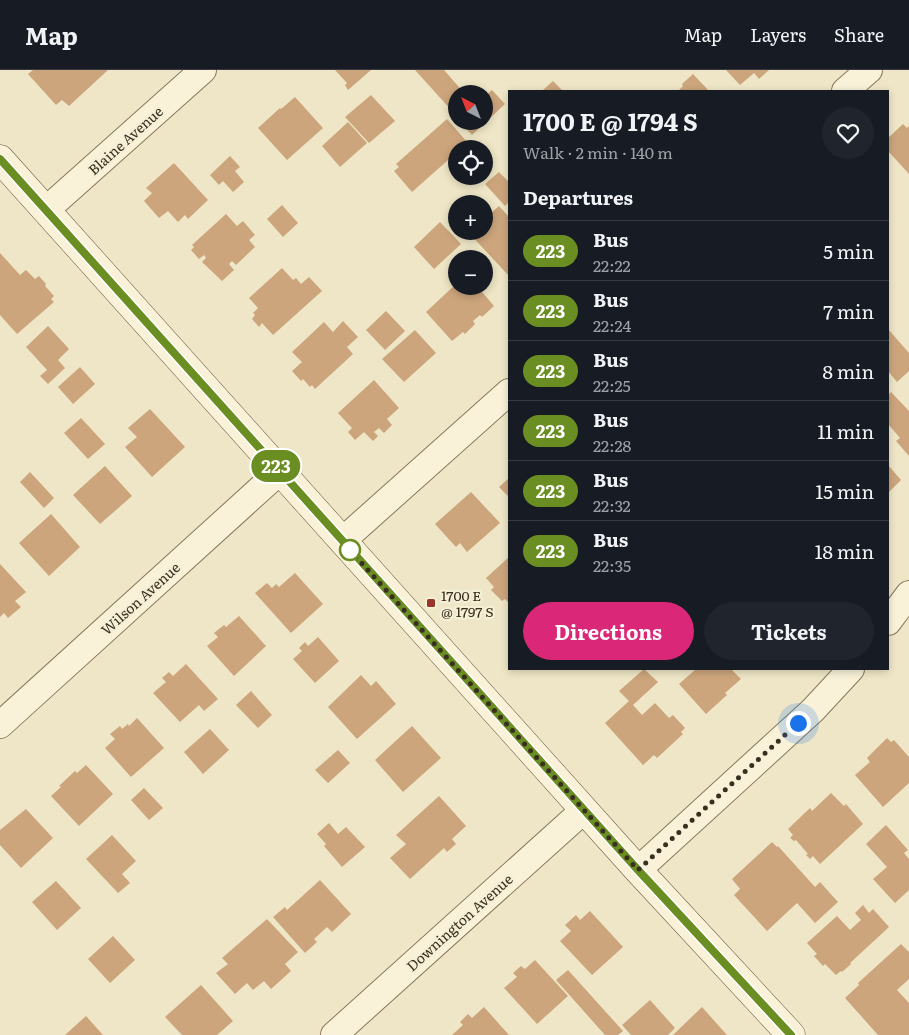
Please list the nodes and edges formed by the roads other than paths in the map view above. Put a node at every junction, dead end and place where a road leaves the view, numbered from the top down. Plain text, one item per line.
1 (203, 70) edge
2 (869, 70) edge
3 (846, 90) edge
4 (0, 159) edge
5 (46, 210) junction
6 (508, 393) edge
7 (280, 471) junction
8 (342, 542) junction
9 (909, 594) edge
10 (889, 621) edge
11 (850, 670) edge
12 (0, 725) edge
13 (584, 810) junction
14 (638, 870) junction
15 (334, 1035) edge
16 (791, 1035) edge

1 - 5 street, Blaine Avenue
2 - 3 street
4 - 5 street
5 - 7 street
6 - 8 street
7 - 8 street
7 - 12 street, Wilson Avenue
8 - 13 street
9 - 10 street
11 - 14 street
13 - 14 street
13 - 15 street, Downington Avenue
14 - 16 street

